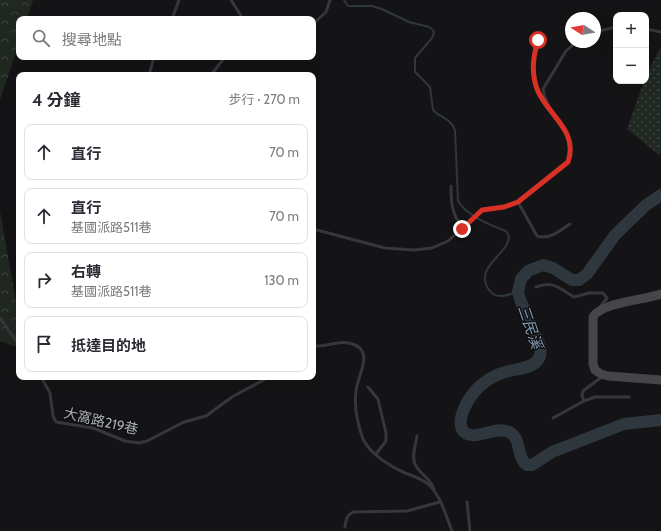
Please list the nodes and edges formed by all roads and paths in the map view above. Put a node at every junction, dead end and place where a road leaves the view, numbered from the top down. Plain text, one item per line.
1 (179, 0) edge
2 (231, 0) edge
3 (330, 0) edge
4 (173, 16) edge
5 (241, 16) edge
6 (316, 21) edge
7 (613, 28) edge
8 (649, 30) edge
9 (601, 31) edge
10 (661, 32) edge
11 (538, 40) dead end
12 (569, 48) edge
13 (153, 60) edge
14 (224, 60) edge
15 (150, 72) edge
16 (214, 72) edge
17 (546, 103) junction
18 (451, 186) dead end
19 (518, 202) junction
20 (570, 224) dead end
21 (316, 229) edge
22 (462, 229) junction
23 (536, 287) dead end
24 (661, 294) edge
25 (595, 314) junction
26 (0, 318) edge
27 (16, 341) edge
28 (316, 346) edge
29 (605, 375) junction
30 (43, 380) edge
31 (264, 380) edge
32 (661, 380) edge
33 (368, 387) dead end
34 (629, 397) dead end
35 (584, 401) junction
36 (553, 418) dead end
37 (417, 436) dead end
38 (376, 454) junction
39 (436, 492) junction
40 (440, 502) junction
41 (467, 502) dead end
42 (345, 527) dead end
43 (452, 531) edge
44 (470, 531) edge

1 - 4 lane
2 - 5 lane
3 - 6 lane
7 - 9 lane
8 - 10 lane
11 - 17 lane
12 - 17 lane
13 - 15 lane
14 - 16 lane
17 - 19 lane
18 - 22 lane
19 - 20 lane
19 - 22 lane
21 - 22 lane
23 - 25 lane
24 - 25 street
25 - 29 street
26 - 27 lane
28 - 38 lane
29 - 32 street
29 - 35 lane
30 - 31 lane, 大窩路219巷
33 - 38 lane
34 - 35 lane
35 - 36 lane
37 - 39 lane
38 - 39 lane
39 - 40 lane
40 - 42 lane
40 - 43 lane
41 - 44 lane

